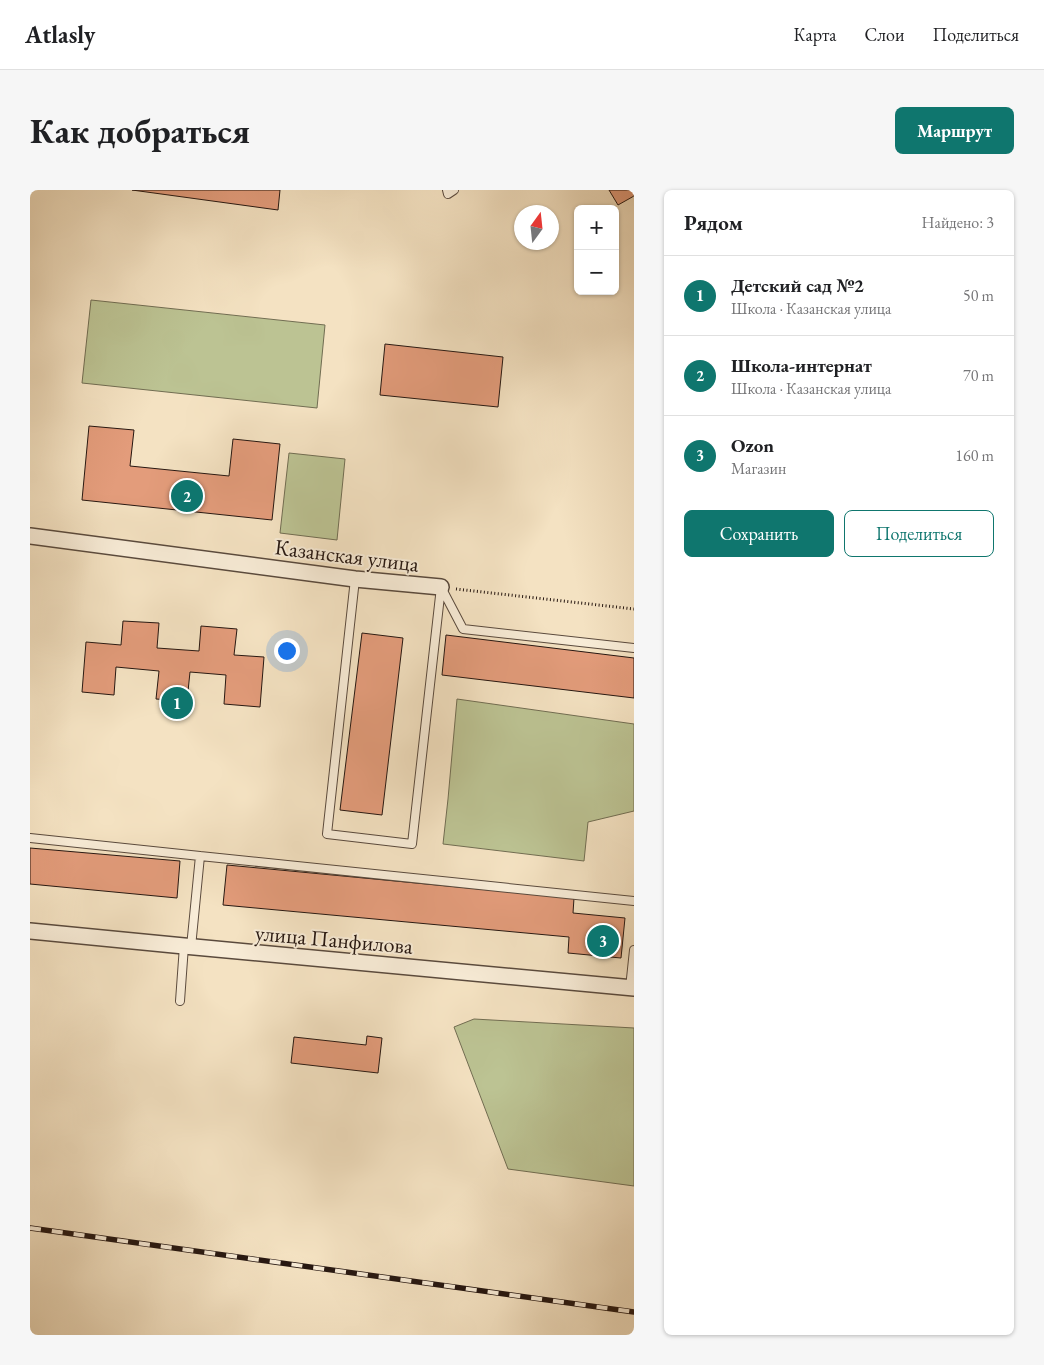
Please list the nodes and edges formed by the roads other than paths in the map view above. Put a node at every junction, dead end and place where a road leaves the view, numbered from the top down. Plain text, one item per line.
1 (446, 190) edge
2 (454, 190) edge
3 (30, 536) edge
4 (355, 579) junction
5 (441, 587) junction
6 (634, 648) edge
7 (30, 838) edge
8 (200, 856) junction
9 (634, 901) edge
10 (30, 931) edge
11 (188, 947) junction
12 (634, 950) edge
13 (632, 988) edge
14 (180, 1001) dead end

1 - 2 lane
3 - 4 street, Казанская улица
4 - 5 street, Казанская улица
4 - 5 lane
5 - 6 lane, Казанская улица
7 - 8 lane
8 - 9 lane
8 - 11 lane
10 - 11 street, улица Панфилова
11 - 13 street, улица Панфилова
11 - 14 lane
12 - 13 lane

